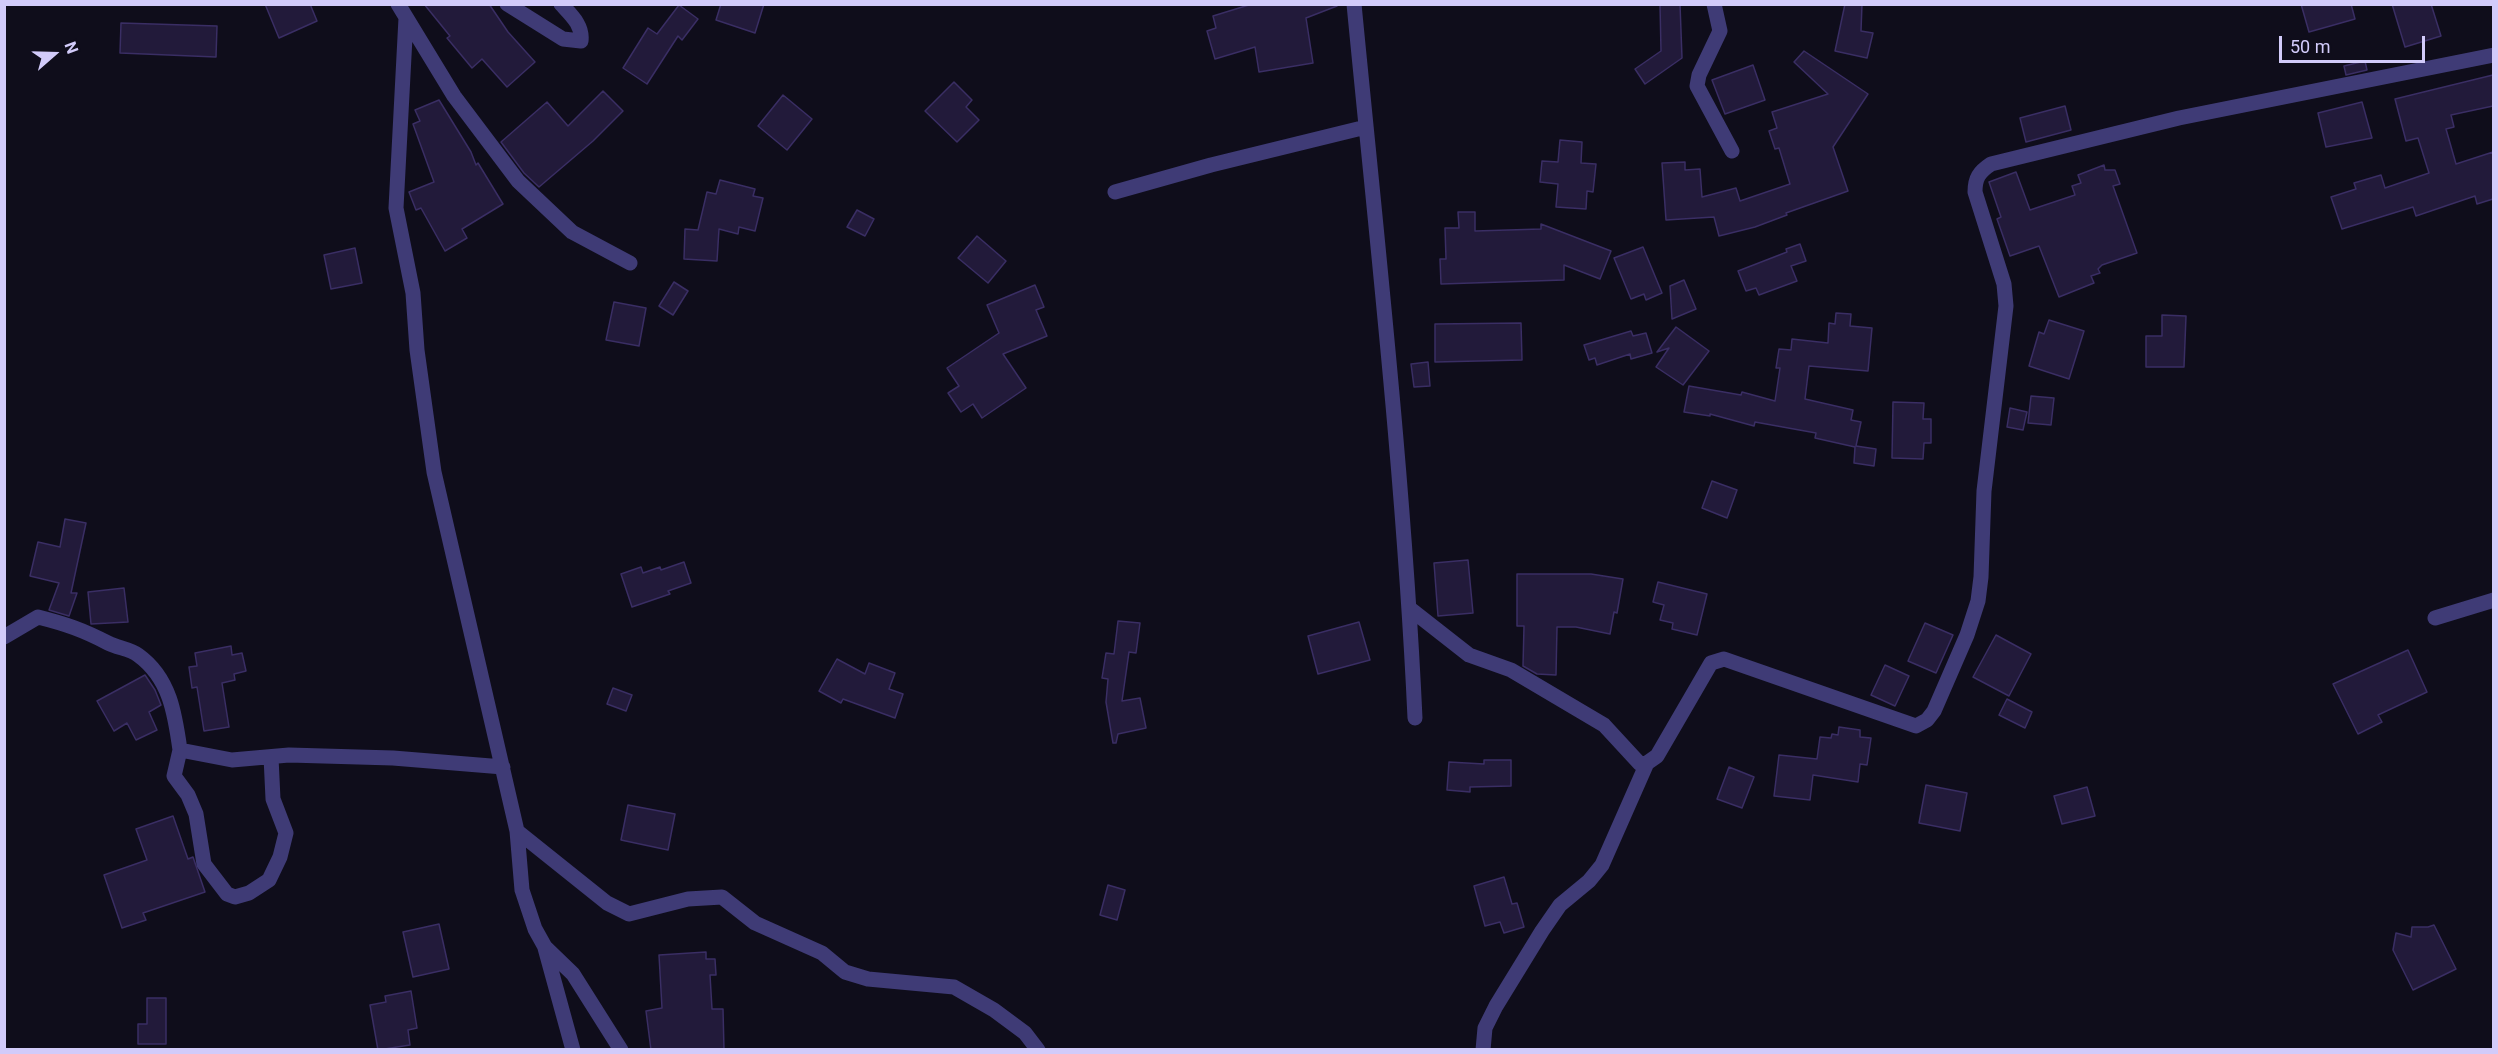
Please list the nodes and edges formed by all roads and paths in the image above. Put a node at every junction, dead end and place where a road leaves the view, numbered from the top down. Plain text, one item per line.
1 (398, 4) edge
2 (507, 4) edge
3 (561, 4) edge
4 (1354, 4) edge
5 (1713, 4) edge
6 (406, 18) junction
7 (2493, 55) edge
8 (1366, 127) junction
9 (1732, 151) dead end
10 (1115, 192) dead end
11 (630, 263) dead end
12 (2493, 600) edge
13 (1409, 608) junction
14 (2435, 618) dead end
15 (4, 637) edge
16 (1415, 718) dead end
17 (180, 750) junction
18 (271, 757) junction
19 (1647, 763) junction
20 (503, 767) junction
21 (517, 831) junction
22 (545, 947) junction
23 (573, 1050) edge
24 (621, 1050) edge
25 (1038, 1050) edge
26 (1483, 1050) edge

1 - 6 street
2 - 3 street
4 - 8 street
5 - 9 street
6 - 11 street
6 - 20 street
7 - 19 street
8 - 10 street
8 - 13 street
12 - 14 street
13 - 16 street
13 - 19 street
15 - 17 street
17 - 18 street
17 - 18 street
18 - 20 street
19 - 26 street
20 - 21 street
21 - 22 street
21 - 25 street
22 - 23 street
22 - 24 street

